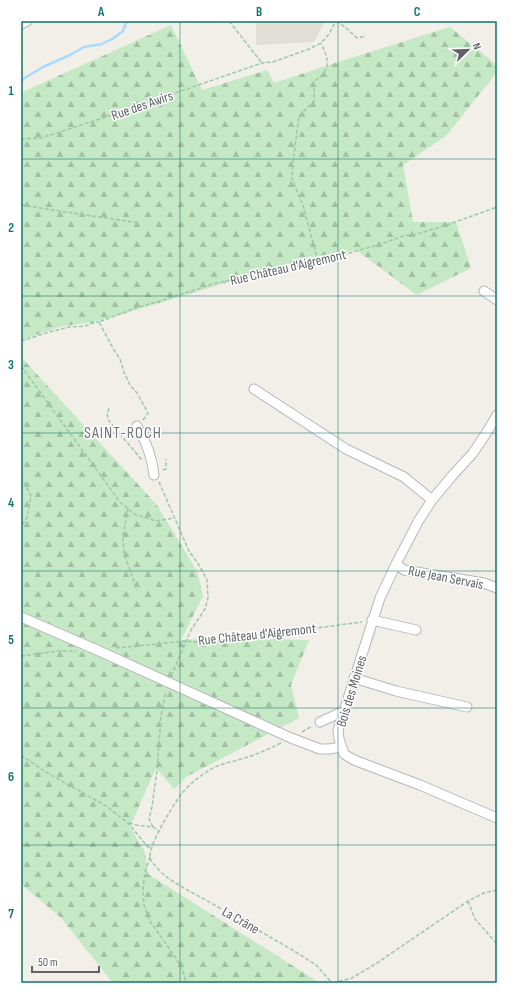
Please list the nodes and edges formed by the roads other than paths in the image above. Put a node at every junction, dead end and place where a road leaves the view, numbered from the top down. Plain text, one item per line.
1 (27, 21) edge
2 (21, 24) edge
3 (484, 291) dead end
4 (497, 300) edge
5 (254, 389) dead end
6 (497, 415) edge
7 (137, 426) dead end
8 (154, 475) road end
9 (432, 500) junction
10 (396, 564) junction
11 (497, 588) edge
12 (21, 618) edge
13 (372, 620) junction
14 (416, 630) dead end
15 (354, 678) junction
16 (467, 707) dead end
17 (344, 711) junction
18 (320, 722) road end
19 (341, 747) junction
20 (497, 818) edge

1 - 2 street
3 - 4 street
5 - 9 street
6 - 9 street, Bois des Moines
7 - 8 street
9 - 10 street, Bois des Moines
10 - 11 street, Rue Jean Servais
10 - 13 street, Bois des Moines
12 - 19 street
13 - 14 street
13 - 15 street, Bois des Moines
15 - 16 street
15 - 17 street, Bois des Moines
17 - 18 street
17 - 19 street, Bois des Moines
19 - 20 street, Bois des Moines

